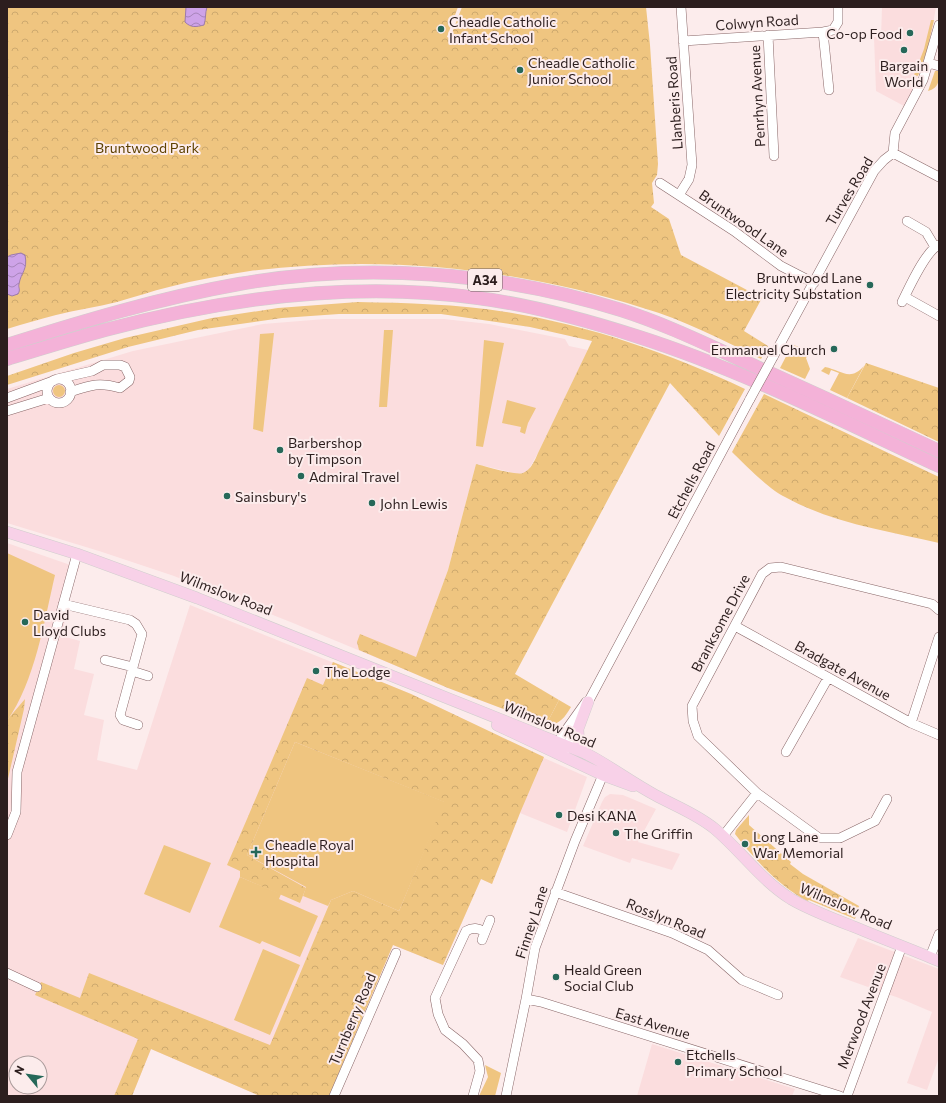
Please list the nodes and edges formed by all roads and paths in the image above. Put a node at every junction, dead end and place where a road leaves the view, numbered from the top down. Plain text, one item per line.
1 (681, 7) edge
2 (838, 7) edge
3 (939, 25) edge
4 (823, 32) junction
5 (768, 35) junction
6 (683, 41) junction
7 (929, 63) junction
8 (939, 66) edge
9 (829, 90) dead end
10 (893, 152) junction
11 (774, 156) dead end
12 (939, 177) edge
13 (660, 183) dead end
14 (679, 195) junction
15 (908, 221) dead end
16 (937, 246) edge
17 (814, 283) junction
18 (939, 316) edge
19 (58, 329) junction
20 (7, 339) edge
21 (60, 343) junction
22 (7, 345) edge
23 (7, 359) edge
24 (7, 364) edge
25 (55, 380) junction
26 (70, 392) junction
27 (7, 398) edge
28 (50, 398) junction
29 (7, 411) edge
30 (939, 451) edge
31 (939, 466) edge
32 (7, 532) edge
33 (77, 554) junction
34 (63, 604) junction
35 (939, 610) edge
36 (735, 626) junction
37 (939, 637) edge
38 (105, 660) dead end
39 (132, 669) junction
40 (148, 676) dead end
41 (828, 678) junction
42 (430, 691) junction
43 (594, 691) junction
44 (588, 702) junction
45 (911, 723) junction
46 (138, 725) dead end
47 (939, 735) edge
48 (562, 744) junction
49 (551, 751) junction
50 (786, 752) dead end
51 (587, 754) junction
52 (562, 756) junction
53 (607, 764) junction
54 (602, 775) junction
55 (757, 793) junction
56 (654, 794) junction
57 (887, 799) dead end
58 (7, 835) edge
59 (723, 836) junction
60 (555, 892) junction
61 (490, 920) dead end
62 (939, 934) edge
63 (902, 946) junction
64 (396, 953) dead end
65 (934, 959) edge
66 (7, 973) edge
67 (37, 987) dead end
68 (778, 995) dead end
69 (526, 999) junction
70 (334, 1096) edge
71 (473, 1096) edge
72 (506, 1096) edge
73 (840, 1096) edge
74 (847, 1096) edge

1 - 6 street, Llanberis Road
2 - 4 street
3 - 7 street, Turves Road
4 - 5 street, Colwyn Road
4 - 9 street
5 - 6 street, Colwyn Road
5 - 11 street, Penrhyn Avenue
6 - 14 street, Llanberis Road
7 - 8 street
7 - 10 street, Turves Road
10 - 12 street
10 - 17 street, Turves Road
13 - 14 street, Bruntwood Lane
14 - 17 street, Bruntwood Lane
15 - 16 street
16 - 18 street
17 - 43 street, Etchells Road, bridge
19 - 20 highway
19 - 22 highway, A34
19 - 30 highway, A34
21 - 23 highway, A34
21 - 24 highway
21 - 31 highway, A34
25 - 26 street
25 - 26 street
25 - 27 street
25 - 28 street
26 - 28 street
28 - 29 street
32 - 33 main road, Wilmslow Road
33 - 34 street
33 - 42 main road, Wilmslow Road
34 - 39 street
34 - 58 street
35 - 36 street, Branksome Drive
36 - 41 street, Bradgate Avenue
36 - 55 street, Branksome Drive
37 - 45 street
38 - 39 street
39 - 40 street
39 - 46 street
41 - 45 street, Bradgate Avenue
41 - 50 street
42 - 48 main road, Wilmslow Road
42 - 49 main road, Wilmslow Road
43 - 44 street, Etchells Road
43 - 48 street, Etchells Road
44 - 48 street, Etchells Road
44 - 51 main road
45 - 47 street, Bradgate Avenue
48 - 49 street, Etchells Road
48 - 51 main road, Wilmslow Road
48 - 52 street, Etchells Road
49 - 52 main road, Wilmslow Road
51 - 53 main road, Wilmslow Road
52 - 54 main road, Wilmslow Road
53 - 54 street, Finney Lane
53 - 56 main road, Wilmslow Road
54 - 56 main road, Wilmslow Road
54 - 60 street, Finney Lane
55 - 57 street, Branksome Drive
55 - 59 street
56 - 59 main road, Wilmslow Road
59 - 63 main road, Wilmslow Road
60 - 68 street, Rosslyn Road
60 - 69 street, Finney Lane
61 - 71 street
62 - 65 street
63 - 65 main road, Wilmslow Road
63 - 74 street, Merwood Avenue
64 - 70 street, Turnberry Road
66 - 67 street
69 - 72 street, Finney Lane
69 - 73 street, East Avenue

